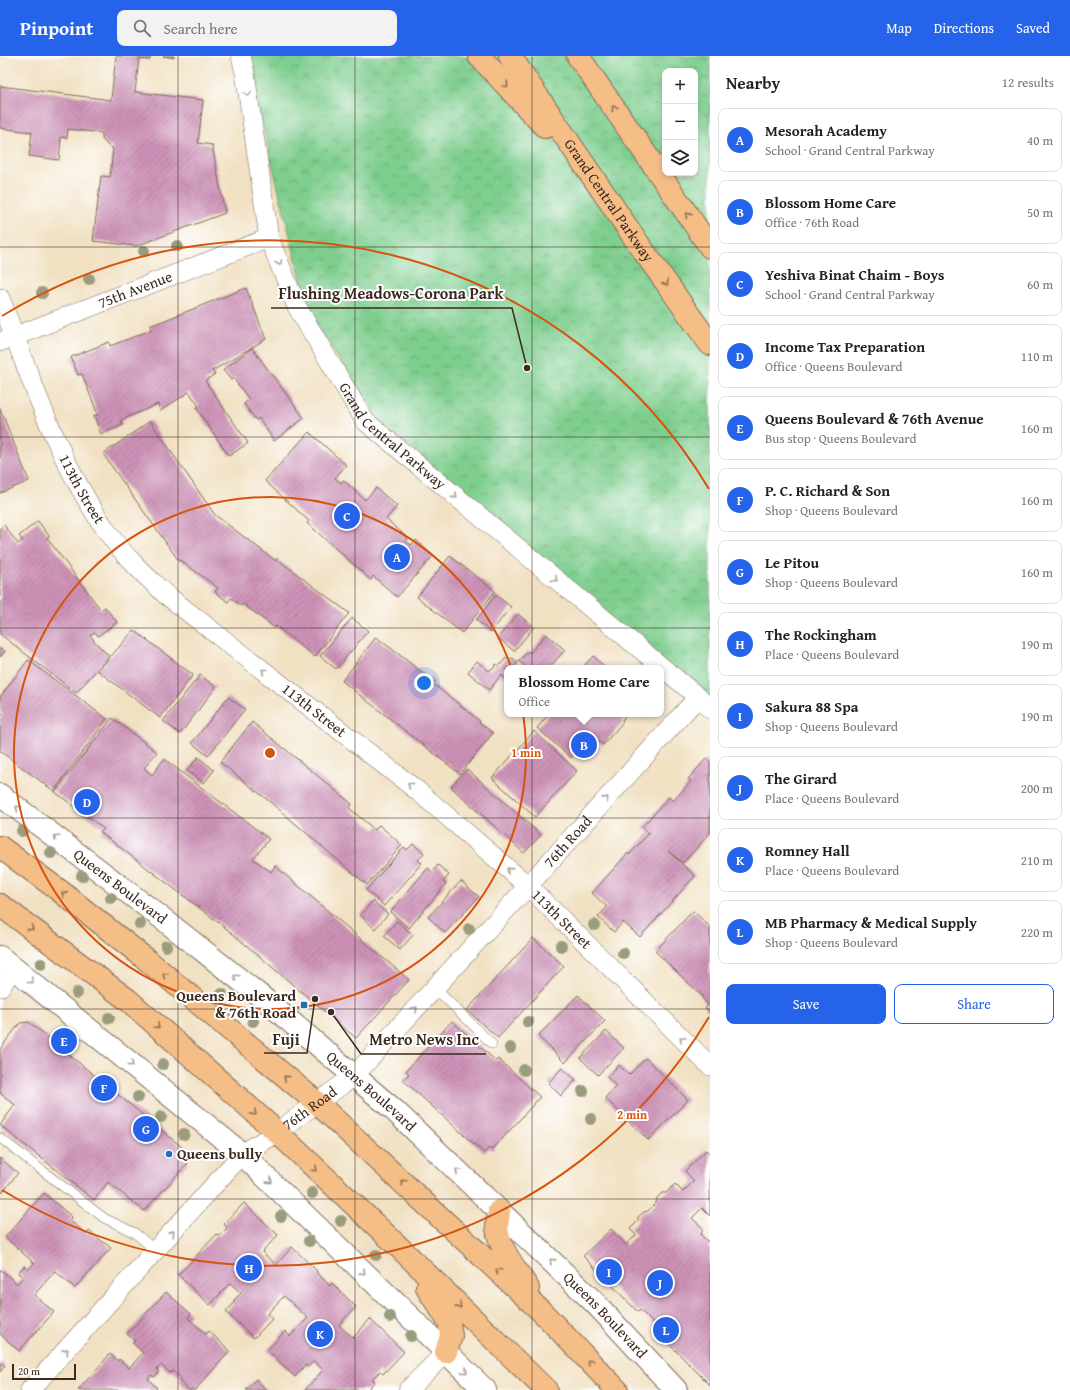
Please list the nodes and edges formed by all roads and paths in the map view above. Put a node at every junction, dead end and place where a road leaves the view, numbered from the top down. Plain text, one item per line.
1 (241, 56) edge
2 (479, 56) edge
3 (510, 56) edge
4 (578, 56) edge
5 (596, 182) junction
6 (269, 238) junction
7 (710, 247) edge
8 (0, 298) edge
9 (7, 339) edge
10 (710, 344) edge
11 (658, 665) edge
12 (664, 670) edge
13 (704, 703) edge
14 (0, 795) edge
15 (0, 847) edge
16 (528, 886) junction
17 (0, 905) edge
18 (7, 962) edge
19 (0, 987) edge
20 (435, 988) junction
21 (492, 1044) dead end
22 (710, 1066) edge
23 (354, 1076) junction
24 (316, 1102) junction
25 (277, 1132) junction
26 (0, 1138) edge
27 (242, 1154) junction
28 (499, 1211) junction
29 (401, 1249) junction
30 (156, 1251) junction
31 (542, 1312) junction
32 (446, 1352) junction
33 (30, 1390) edge
34 (408, 1390) edge
35 (484, 1390) edge
36 (546, 1390) edge
37 (618, 1390) edge
38 (676, 1390) edge

1 -> 6 street, Grand Central Parkway
2 -> 5 main road
3 - 5 main road, Grand Central Parkway
7 -> 4 main road
5 -> 10 main road, Grand Central Parkway
6 - 9 street, 75th Avenue
6 -> 11 street, Grand Central Parkway
8 - 9 street, 113th Street
16 -> 9 street, 113th Street
12 -> 13 street, Grand Central Parkway
16 -> 13 street, 76th Road
23 -> 14 street, Queens Boulevard
24 -> 15 main road
16 - 20 street, 76th Road
22 -> 16 street, 113th Street
17 -> 25 main road
18 - 19 street
18 -> 27 street
20 - 21 lane
23 -> 20 street, 76th Road
23 - 24 street, 76th Road
28 -> 23 street, Queens Boulevard
24 - 25 street, 76th Road
31 -> 24 main road
25 - 27 street, 76th Road
25 -> 29 main road
26 - 30 lane
30 -> 27 street, 76th Road
27 -> 32 street
28 - 31 main road
38 -> 28 street, Queens Boulevard
29 - 32 main road
29 -> 36 main road
33 -> 30 street, 76th Road
37 -> 31 main road
32 - 34 street
32 -> 35 street

